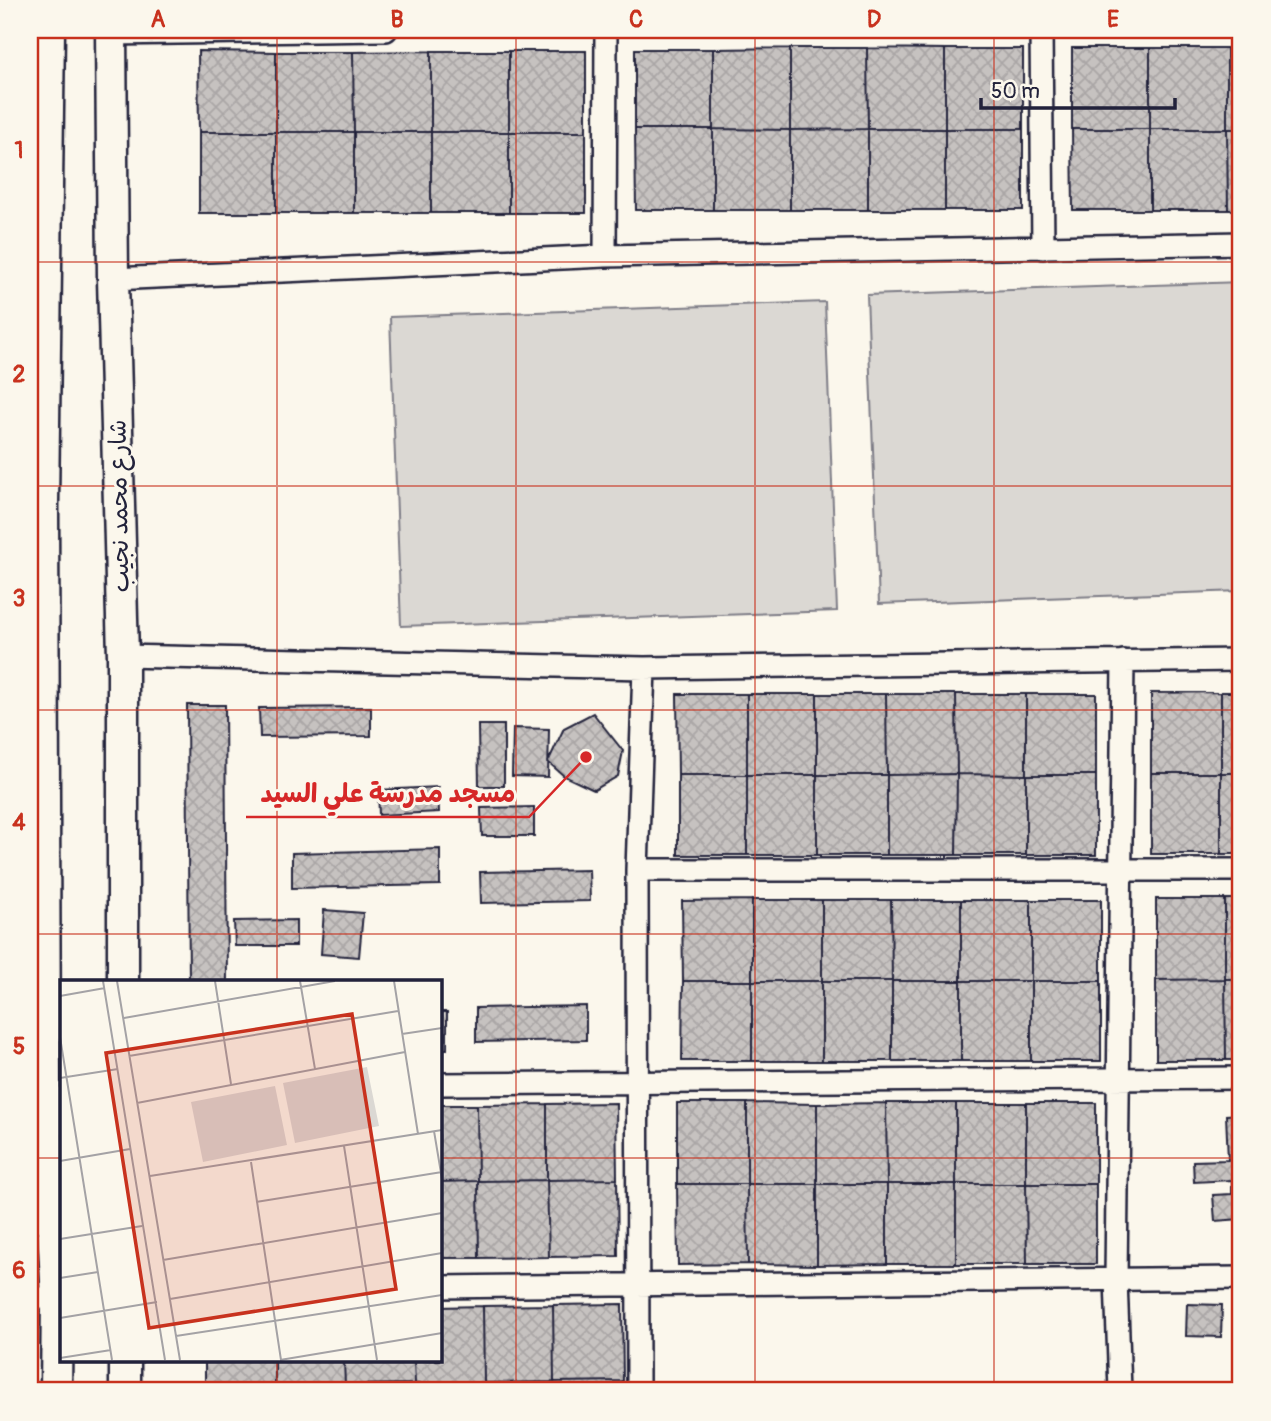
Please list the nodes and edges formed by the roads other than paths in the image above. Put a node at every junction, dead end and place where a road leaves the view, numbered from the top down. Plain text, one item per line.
1 (49, 30) edge
2 (386, 30) edge
3 (606, 30) edge
4 (1041, 30) edge
5 (111, 32) edge
6 (40, 92) edge
7 (1241, 243) edge
8 (1043, 248) junction
9 (605, 256) junction
10 (113, 279) junction
11 (37, 504) edge
12 (123, 656) junction
13 (1241, 660) edge
14 (1123, 661) junction
15 (644, 668) junction
16 (637, 870) junction
17 (1121, 870) junction
18 (1241, 870) edge
19 (37, 900) edge
20 (123, 980) edge
21 (1118, 1078) junction
22 (1241, 1078) edge
23 (636, 1080) junction
24 (441, 1084) edge
25 (1241, 1278) edge
26 (1116, 1279) junction
27 (638, 1284) junction
28 (441, 1287) edge
29 (43, 1298) edge
30 (125, 1362) edge
31 (56, 1391) edge
32 (125, 1391) edge
33 (638, 1391) edge
34 (1120, 1391) edge

1 - 6 main road
2 - 5 street
3 - 9 street
4 - 8 street
5 - 10 main road, شارع محمد نجيب
6 - 11 main road
7 - 8 street
8 - 9 street
9 - 10 street
10 - 12 main road, شارع محمد نجيب
11 - 19 main road
12 - 15 street
12 - 20 main road, شارع محمد نجيب
13 - 14 street
14 - 15 street
14 - 17 street
15 - 16 street
16 - 17 street
16 - 23 street
17 - 18 street
17 - 21 street
19 - 29 main road
21 - 22 street
21 - 23 street
21 - 26 street
23 - 24 street
23 - 27 street
25 - 26 street
26 - 27 street
26 - 34 street
27 - 28 street
27 - 33 street
29 - 31 main road
30 - 32 main road

